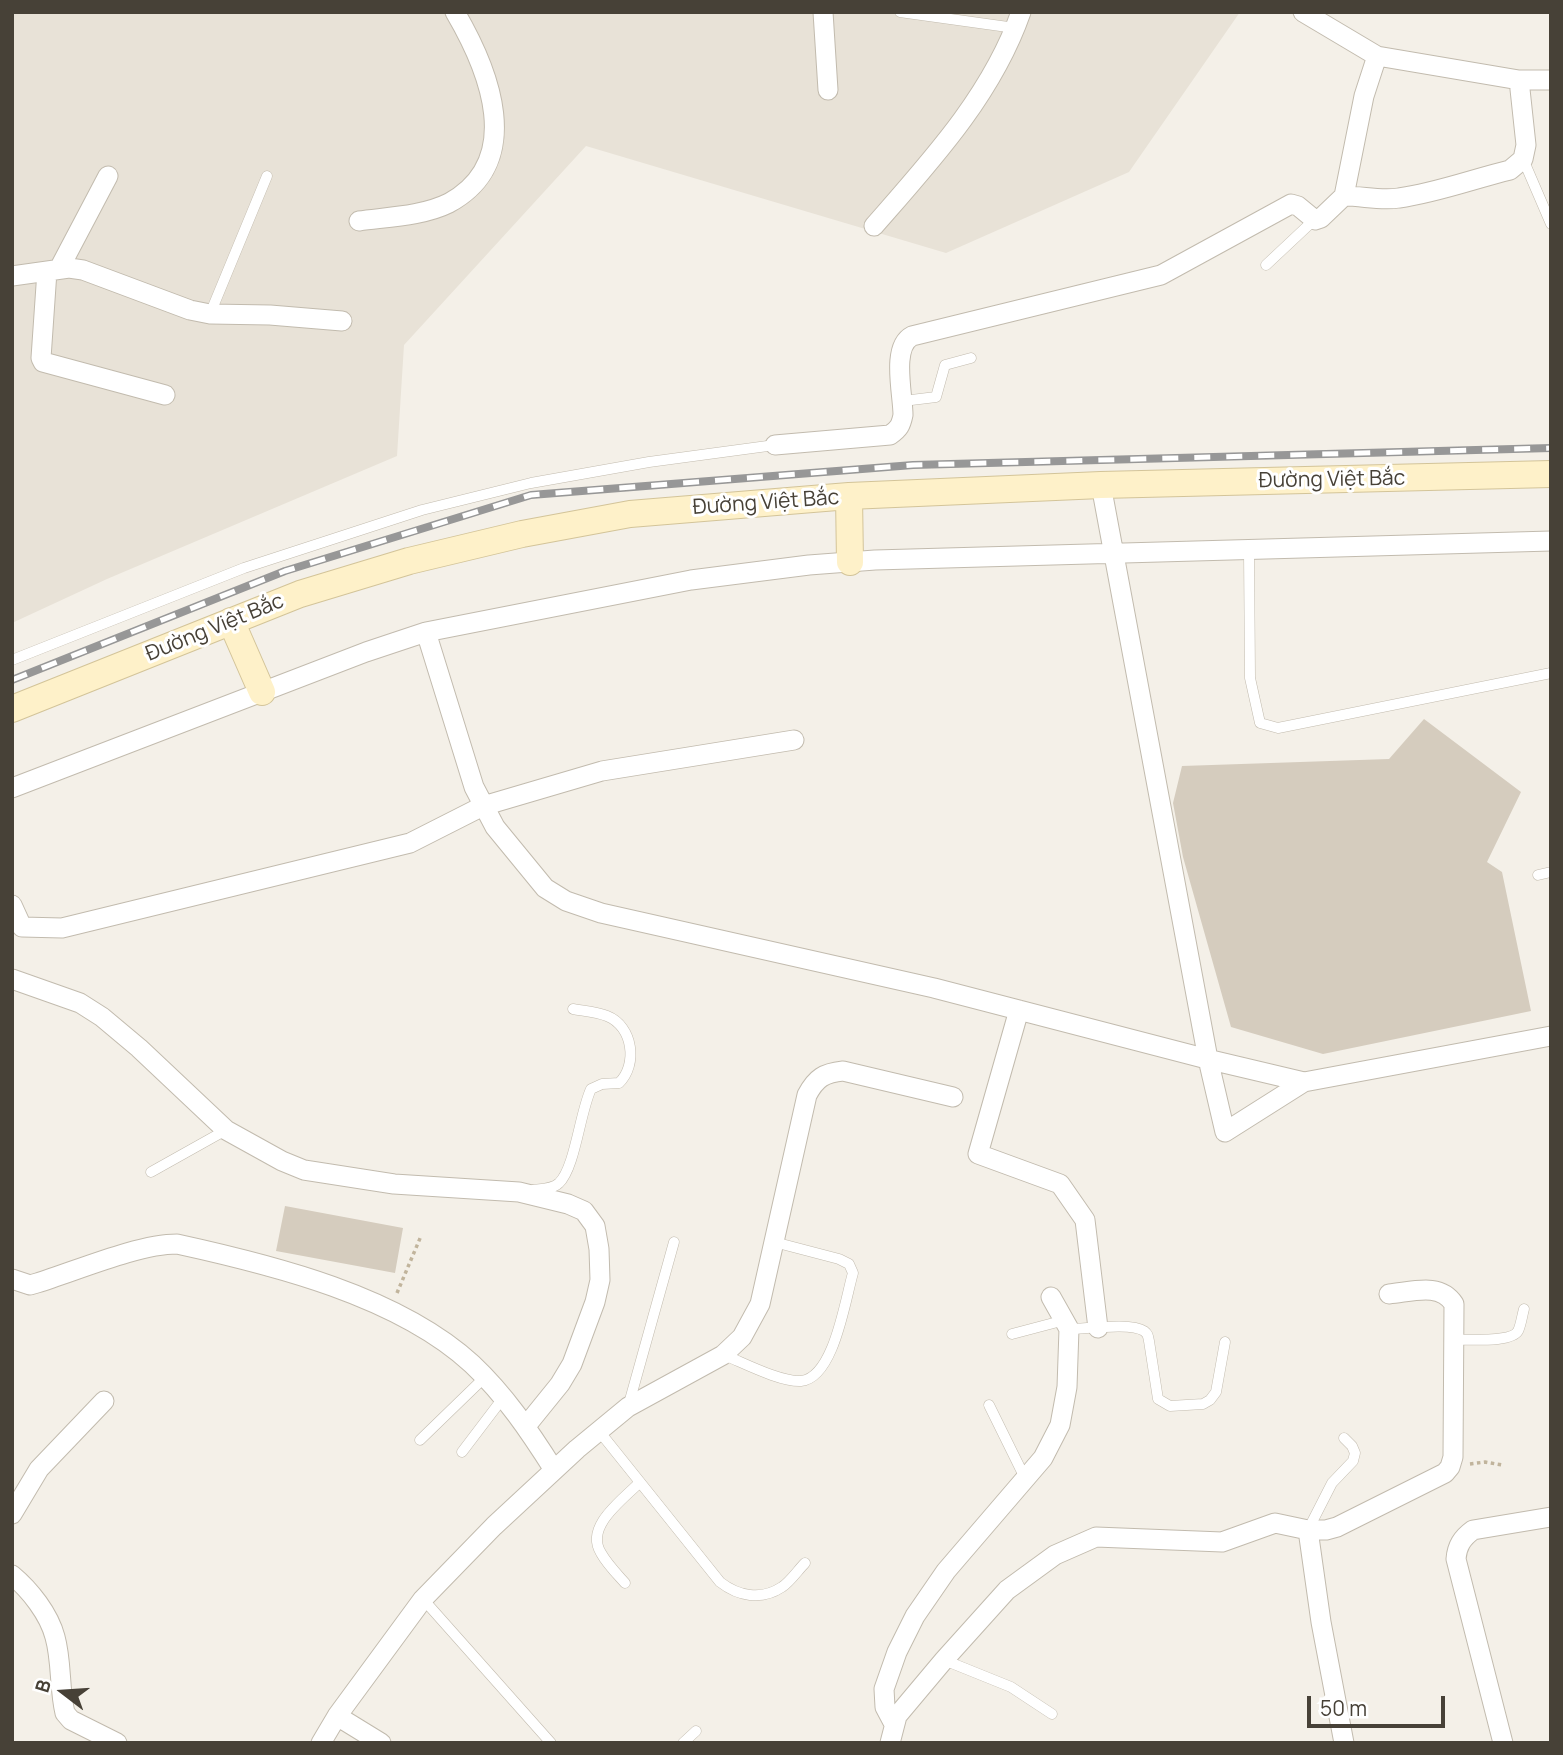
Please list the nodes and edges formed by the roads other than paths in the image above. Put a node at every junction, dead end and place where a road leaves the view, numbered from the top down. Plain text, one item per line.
1 (455, 12) edge
2 (823, 12) edge
3 (900, 12) edge
4 (1303, 12) edge
5 (1018, 20) edge
6 (1377, 57) junction
7 (1519, 79) junction
8 (1551, 80) edge
9 (828, 90) dead end
10 (1522, 159) junction
11 (108, 176) dead end
12 (267, 176) dead end
13 (1344, 196) junction
14 (1314, 220) junction
15 (359, 221) dead end
16 (1551, 224) edge
17 (874, 226) dead end
18 (1266, 265) dead end
19 (53, 270) junction
20 (12, 276) edge
21 (210, 314) junction
22 (342, 321) dead end
23 (971, 358) dead end
24 (165, 395) dead end
25 (903, 401) junction
26 (775, 445) joint
27 (1551, 474) edge
28 (1101, 485) junction
29 (849, 496) junction
30 (1551, 541) edge
31 (1249, 551) junction
32 (1114, 553) junction
33 (850, 562) junction
34 (231, 621) junction
35 (426, 632) junction
36 (12, 660) edge
37 (1551, 673) edge
38 (262, 692) junction
39 (12, 709) edge
40 (794, 740) dead end
41 (12, 788) edge
42 (483, 806) junction
43 (1551, 872) edge
44 (1538, 875) dead end
45 (12, 905) edge
46 (12, 979) edge
47 (573, 1009) dead end
48 (1019, 1010) junction
49 (1551, 1036) edge
50 (1208, 1059) junction
51 (1304, 1082) junction
52 (953, 1097) dead end
53 (226, 1130) junction
54 (151, 1172) dead end
55 (519, 1192) junction
56 (674, 1242) dead end
57 (774, 1242) junction
58 (12, 1279) edge
59 (1389, 1294) dead end
60 (1051, 1297) dead end
61 (1524, 1309) dead end
62 (1067, 1325) junction
63 (1098, 1328) junction
64 (1012, 1334) dead end
65 (1454, 1340) junction
66 (1225, 1342) dead end
67 (723, 1354) junction
68 (485, 1377) junction
69 (503, 1398) junction
70 (104, 1401) dead end
71 (989, 1405) dead end
72 (628, 1407) junction
73 (526, 1426) junction
74 (599, 1431) junction
75 (1345, 1438) dead end
76 (420, 1440) dead end
77 (462, 1452) dead end
78 (554, 1469) junction
79 (1026, 1478) junction
80 (640, 1482) junction
81 (12, 1514) edge
82 (1551, 1517) edge
83 (1308, 1530) junction
84 (805, 1563) dead end
85 (12, 1575) edge
86 (625, 1583) dead end
87 (423, 1599) junction
88 (944, 1660) junction
89 (1052, 1713) dead end
90 (337, 1716) junction
91 (696, 1731) dead end
92 (892, 1734) edge
93 (117, 1743) edge
94 (321, 1743) edge
95 (381, 1743) edge
96 (551, 1743) edge
97 (683, 1743) edge
98 (1344, 1743) edge
99 (1503, 1743) edge

1 - 15 street
2 - 9 street
3 - 5 lane
4 - 6 street
5 - 17 street
6 - 7 street
6 - 13 street
7 - 8 street
7 - 10 street
10 - 13 street
10 - 16 lane
11 - 19 street
12 - 21 lane
13 - 14 street
14 - 18 lane
14 - 25 street
19 - 20 street
19 - 21 street
19 - 24 street
21 - 22 street
23 - 25 lane
25 - 26 street
26 - 36 lane
27 - 28 main road, Đường Việt Bắc
28 - 29 main road, Đường Việt Bắc
28 - 32 street
29 - 33 main road
29 - 34 main road, Đường Việt Bắc
30 - 31 street
31 - 32 street
31 - 37 lane
32 - 33 street
32 - 50 street
33 - 35 street
34 - 38 main road
34 - 39 main road, Đường Việt Bắc
35 - 38 street
35 - 42 street
38 - 41 street
40 - 42 street
42 - 45 street
42 - 48 street
43 - 44 lane
46 - 53 street
47 - 55 lane
48 - 50 street
48 - 63 street
49 - 51 street
50 - 51 street
50 - 51 street
52 - 57 street
53 - 54 lane
53 - 55 street
55 - 73 street
56 - 72 lane
57 - 67 street
57 - 67 lane
58 - 68 street
59 - 65 street
60 - 62 street
61 - 65 lane
62 - 63 lane
62 - 64 lane
62 - 79 street
63 - 66 lane
65 - 83 street
67 - 72 street
68 - 69 street
68 - 76 lane
69 - 73 street
69 - 77 lane
70 - 81 street
71 - 79 lane
72 - 74 street
73 - 78 street
74 - 78 street
74 - 80 lane
75 - 83 lane
78 - 87 street
79 - 92 street
80 - 84 lane
80 - 86 lane
82 - 99 street
83 - 88 street
83 - 98 street
85 - 93 street
87 - 90 street
87 - 96 lane
88 - 89 lane
88 - 92 street
90 - 94 street
90 - 95 street
91 - 97 lane

